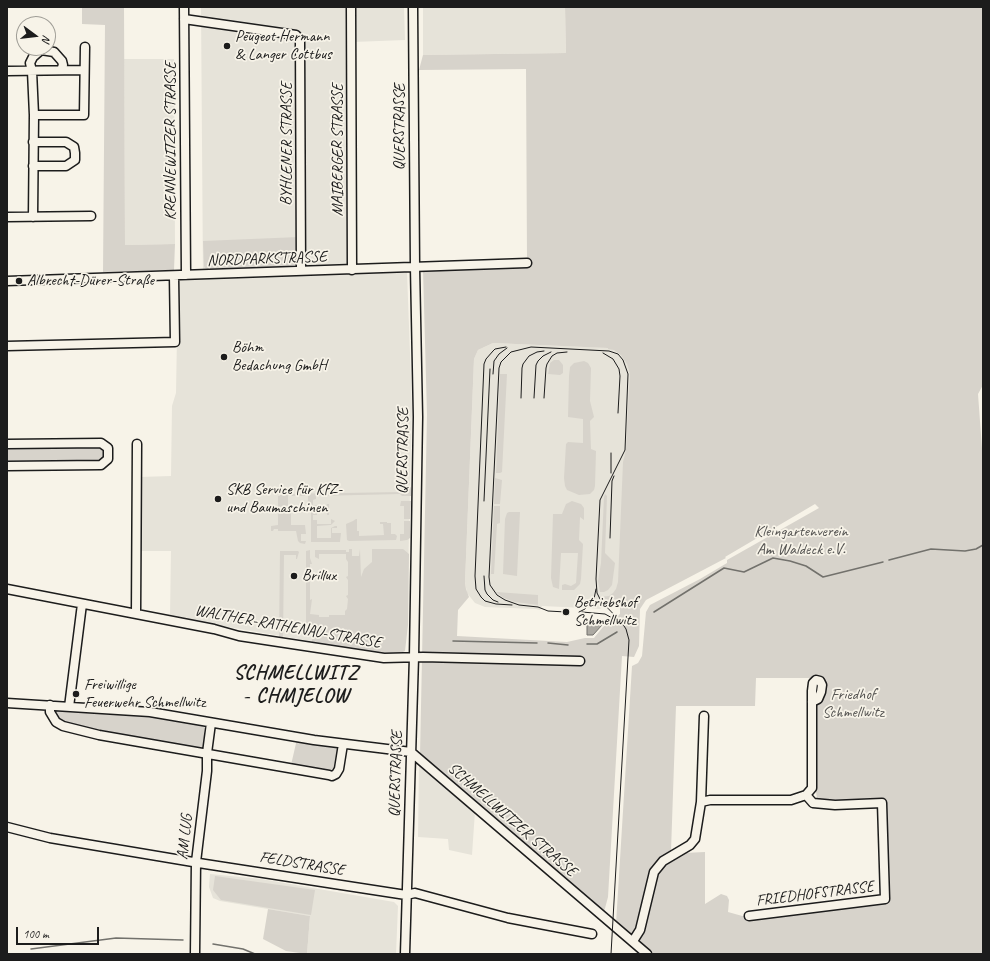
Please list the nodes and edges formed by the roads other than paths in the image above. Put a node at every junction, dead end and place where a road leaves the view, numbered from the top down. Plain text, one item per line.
1 (184, 7) edge
2 (351, 7) edge
3 (413, 7) edge
4 (184, 19) junction
5 (85, 46) dead end
6 (61, 70) junction
7 (84, 70) junction
8 (7, 71) edge
9 (32, 71) junction
10 (34, 115) junction
11 (33, 142) junction
12 (33, 166) junction
13 (91, 216) dead end
14 (7, 217) edge
15 (33, 217) junction
16 (527, 263) dead end
17 (415, 268) junction
18 (352, 270) junction
19 (301, 271) junction
20 (186, 275) junction
21 (174, 276) junction
22 (7, 281) edge
23 (7, 346) edge
24 (7, 444) edge
25 (137, 444) dead end
26 (7, 466) edge
27 (7, 589) edge
28 (82, 604) junction
29 (136, 614) junction
30 (414, 658) junction
31 (580, 661) dead end
32 (7, 702) edge
33 (812, 702) dead end
34 (50, 706) junction
35 (69, 707) junction
36 (704, 716) dead end
37 (211, 723) junction
38 (343, 744) junction
39 (411, 752) junction
40 (207, 753) junction
41 (806, 795) junction
42 (701, 802) junction
43 (7, 827) edge
44 (196, 862) junction
45 (406, 895) junction
46 (749, 916) dead end
47 (592, 934) dead end
48 (633, 941) junction
49 (195, 954) edge
50 (404, 954) edge
51 (647, 954) edge

1 - 4 street, KRENNEWITZER STRASSE
2 - 18 street, MAIBERGER STRASSE
3 - 17 street, QUERSTRASSE
4 - 19 street, BYHLENER STRASSE
4 - 20 street, KRENNEWITZER STRASSE
5 - 7 street
6 - 7 street
6 - 9 street
6 - 9 street
7 - 10 street
8 - 9 street
9 - 10 street
10 - 11 street
11 - 12 street
11 - 12 street
12 - 15 street
13 - 15 street
14 - 15 street
16 - 17 street, NORDPARKSTRASSE
17 - 18 street, NORDPARKSTRASSE
17 - 30 street, QUERSTRASSE
18 - 19 street, NORDPARKSTRASSE
19 - 20 street, NORDPARKSTRASSE
20 - 21 street, NORDPARKSTRASSE
21 - 22 street, NORDPARKSTRASSE
21 - 23 street
24 - 26 street
25 - 29 street
27 - 28 street, WALTHER-RATHENAU-STRASSE
28 - 29 street, WALTHER-RATHENAU-STRASSE
28 - 35 street
29 - 30 street, WALTHER-RATHENAU-STRASSE
30 - 31 street, WALTHER-RATHENAU-STRASSE
30 - 39 street, QUERSTRASSE
32 - 34 street
33 - 41 street
34 - 35 street
34 - 40 street
35 - 37 street
36 - 42 street
37 - 38 street
37 - 40 street, AM LUG
38 - 39 street
38 - 40 street
39 - 45 street, QUERSTRASSE
39 - 48 street, SCHMELLWITZER STRASSE
40 - 44 street, AM LUG
41 - 42 street
41 - 46 street, FRIEDHOFSTRASSE
42 - 48 street
43 - 44 street, FELDSTRASSE
44 - 45 street, FELDSTRASSE
44 - 49 street, AM LUG
45 - 47 street, FELDSTRASSE
45 - 50 street, QUERSTRASSE
48 - 51 street, SCHMELLWITZER STRASSE

